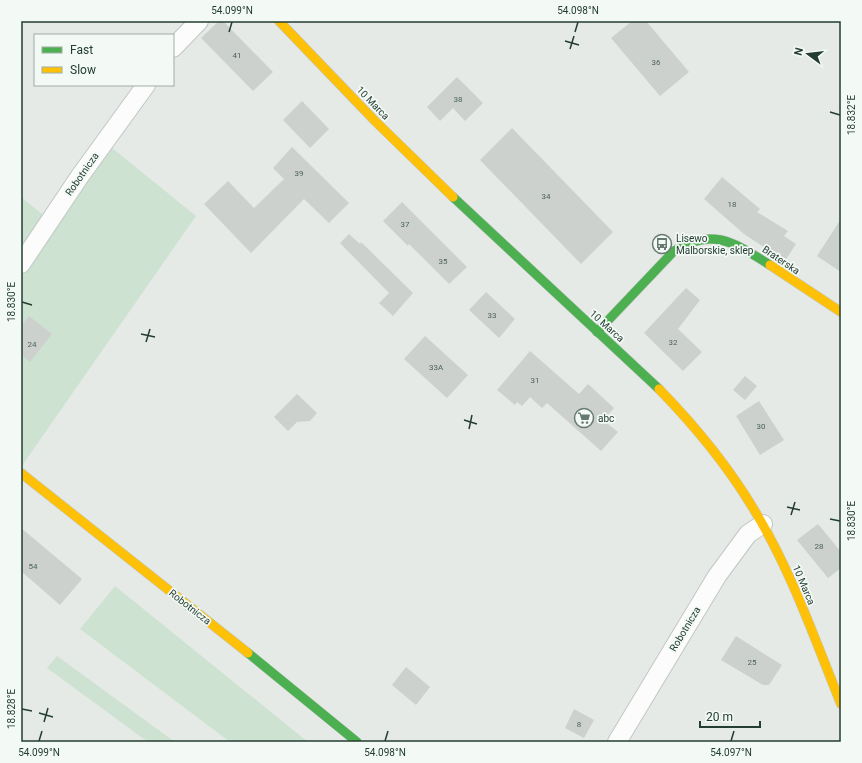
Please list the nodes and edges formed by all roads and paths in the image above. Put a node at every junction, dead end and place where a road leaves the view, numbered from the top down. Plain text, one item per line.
1 (199, 21) edge
2 (280, 21) edge
3 (174, 47) edge
4 (145, 86) edge
5 (21, 264) edge
6 (841, 312) edge
7 (597, 332) junction
8 (21, 473) edge
9 (763, 524) junction
10 (841, 704) edge
11 (357, 742) edge
12 (617, 742) edge

1 - 3 street
2 - 7 street, 10 Marca
4 - 5 street, Robotnicza
6 - 7 street, Braterska
7 - 9 street, 10 Marca
8 - 11 street, Robotnicza
9 - 10 street, 10 Marca
9 - 12 street, Robotnicza

